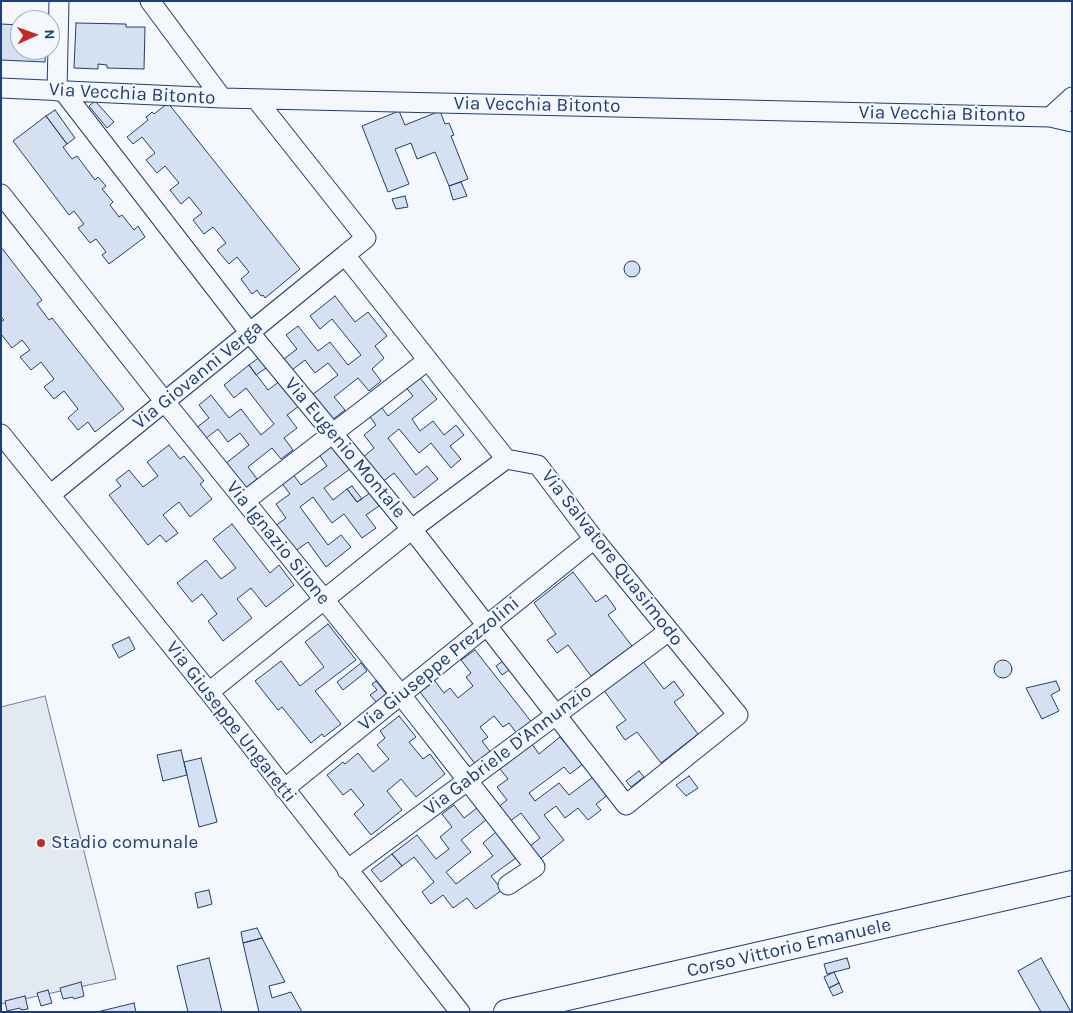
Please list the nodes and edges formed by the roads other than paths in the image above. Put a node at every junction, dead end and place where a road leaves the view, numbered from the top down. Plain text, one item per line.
1 (59, 1) edge
2 (150, 1) edge
3 (1, 88) edge
4 (60, 91) junction
5 (1072, 97) edge
6 (222, 98) junction
7 (256, 99) junction
8 (1050, 117) junction
9 (1072, 122) edge
10 (1, 194) edge
11 (345, 255) junction
12 (250, 333) junction
13 (428, 360) junction
14 (164, 402) junction
15 (333, 433) junction
16 (1, 434) edge
17 (9, 454) edge
18 (506, 459) junction
19 (50, 495) junction
20 (245, 501) junction
21 (412, 530) junction
22 (594, 539) junction
23 (324, 600) junction
24 (487, 626) junction
25 (669, 631) junction
26 (208, 692) junction
27 (401, 695) junction
28 (556, 715) junction
29 (467, 781) junction
30 (284, 789) junction
31 (626, 805) joint
32 (347, 870) junction
33 (1072, 883) edge
34 (508, 885) dead end
35 (460, 1012) edge
36 (506, 1012) edge

1 - 4 street
2 - 6 street
3 - 4 street, Via Vecchia Bitonto
4 - 6 street, Via Vecchia Bitonto
4 - 12 street, Via Eugenio Montale
5 - 8 street
6 - 7 street, Via Vecchia Bitonto
7 - 8 street, Via Vecchia Bitonto
7 - 11 street
8 - 9 street, Via Vecchia Bitonto
10 - 14 street, Via Ignazio Silone
11 - 12 street, Via Giovanni Verga
11 - 13 street
12 - 14 street, Via Giovanni Verga
12 - 15 street, Via Eugenio Montale
13 - 15 street
13 - 18 street
14 - 19 street, Via Giovanni Verga
14 - 20 street, Via Ignazio Silone
15 - 20 street
15 - 21 street, Via Eugenio Montale
16 - 17 street, Via Giuseppe Ungaretti
17 - 19 street, Via Giuseppe Ungaretti
18 - 21 street
18 - 22 street, Via Salvatore Quasimodo
19 - 26 street, Via Giuseppe Ungaretti
20 - 23 street, Via Ignazio Silone
21 - 23 street
21 - 24 street, Via Eugenio Montale
22 - 24 street, Via Giuseppe Prezzolini
22 - 25 street, Via Salvatore Quasimodo
23 - 26 street
23 - 27 street, Via Ignazio Silone
24 - 27 street, Via Giuseppe Prezzolini
24 - 28 street, Via Eugenio Montale
25 - 28 street, Via Gabriele D'Annunzio
25 - 31 street, Via Salvatore Quasimodo
26 - 30 street, Via Giuseppe Ungaretti
27 - 29 street, Via Ignazio Silone
27 - 30 street, Via Giuseppe Prezzolini
28 - 29 street, Via Gabriele D'Annunzio
28 - 31 street, Via Eugenio Montale
29 - 32 street, Via Gabriele D'Annunzio
29 - 34 street, Via Ignazio Silone
30 - 32 street, Via Giuseppe Ungaretti
32 - 35 street, Via Giuseppe Ungaretti
33 - 36 street, Corso Vittorio Emanuele

